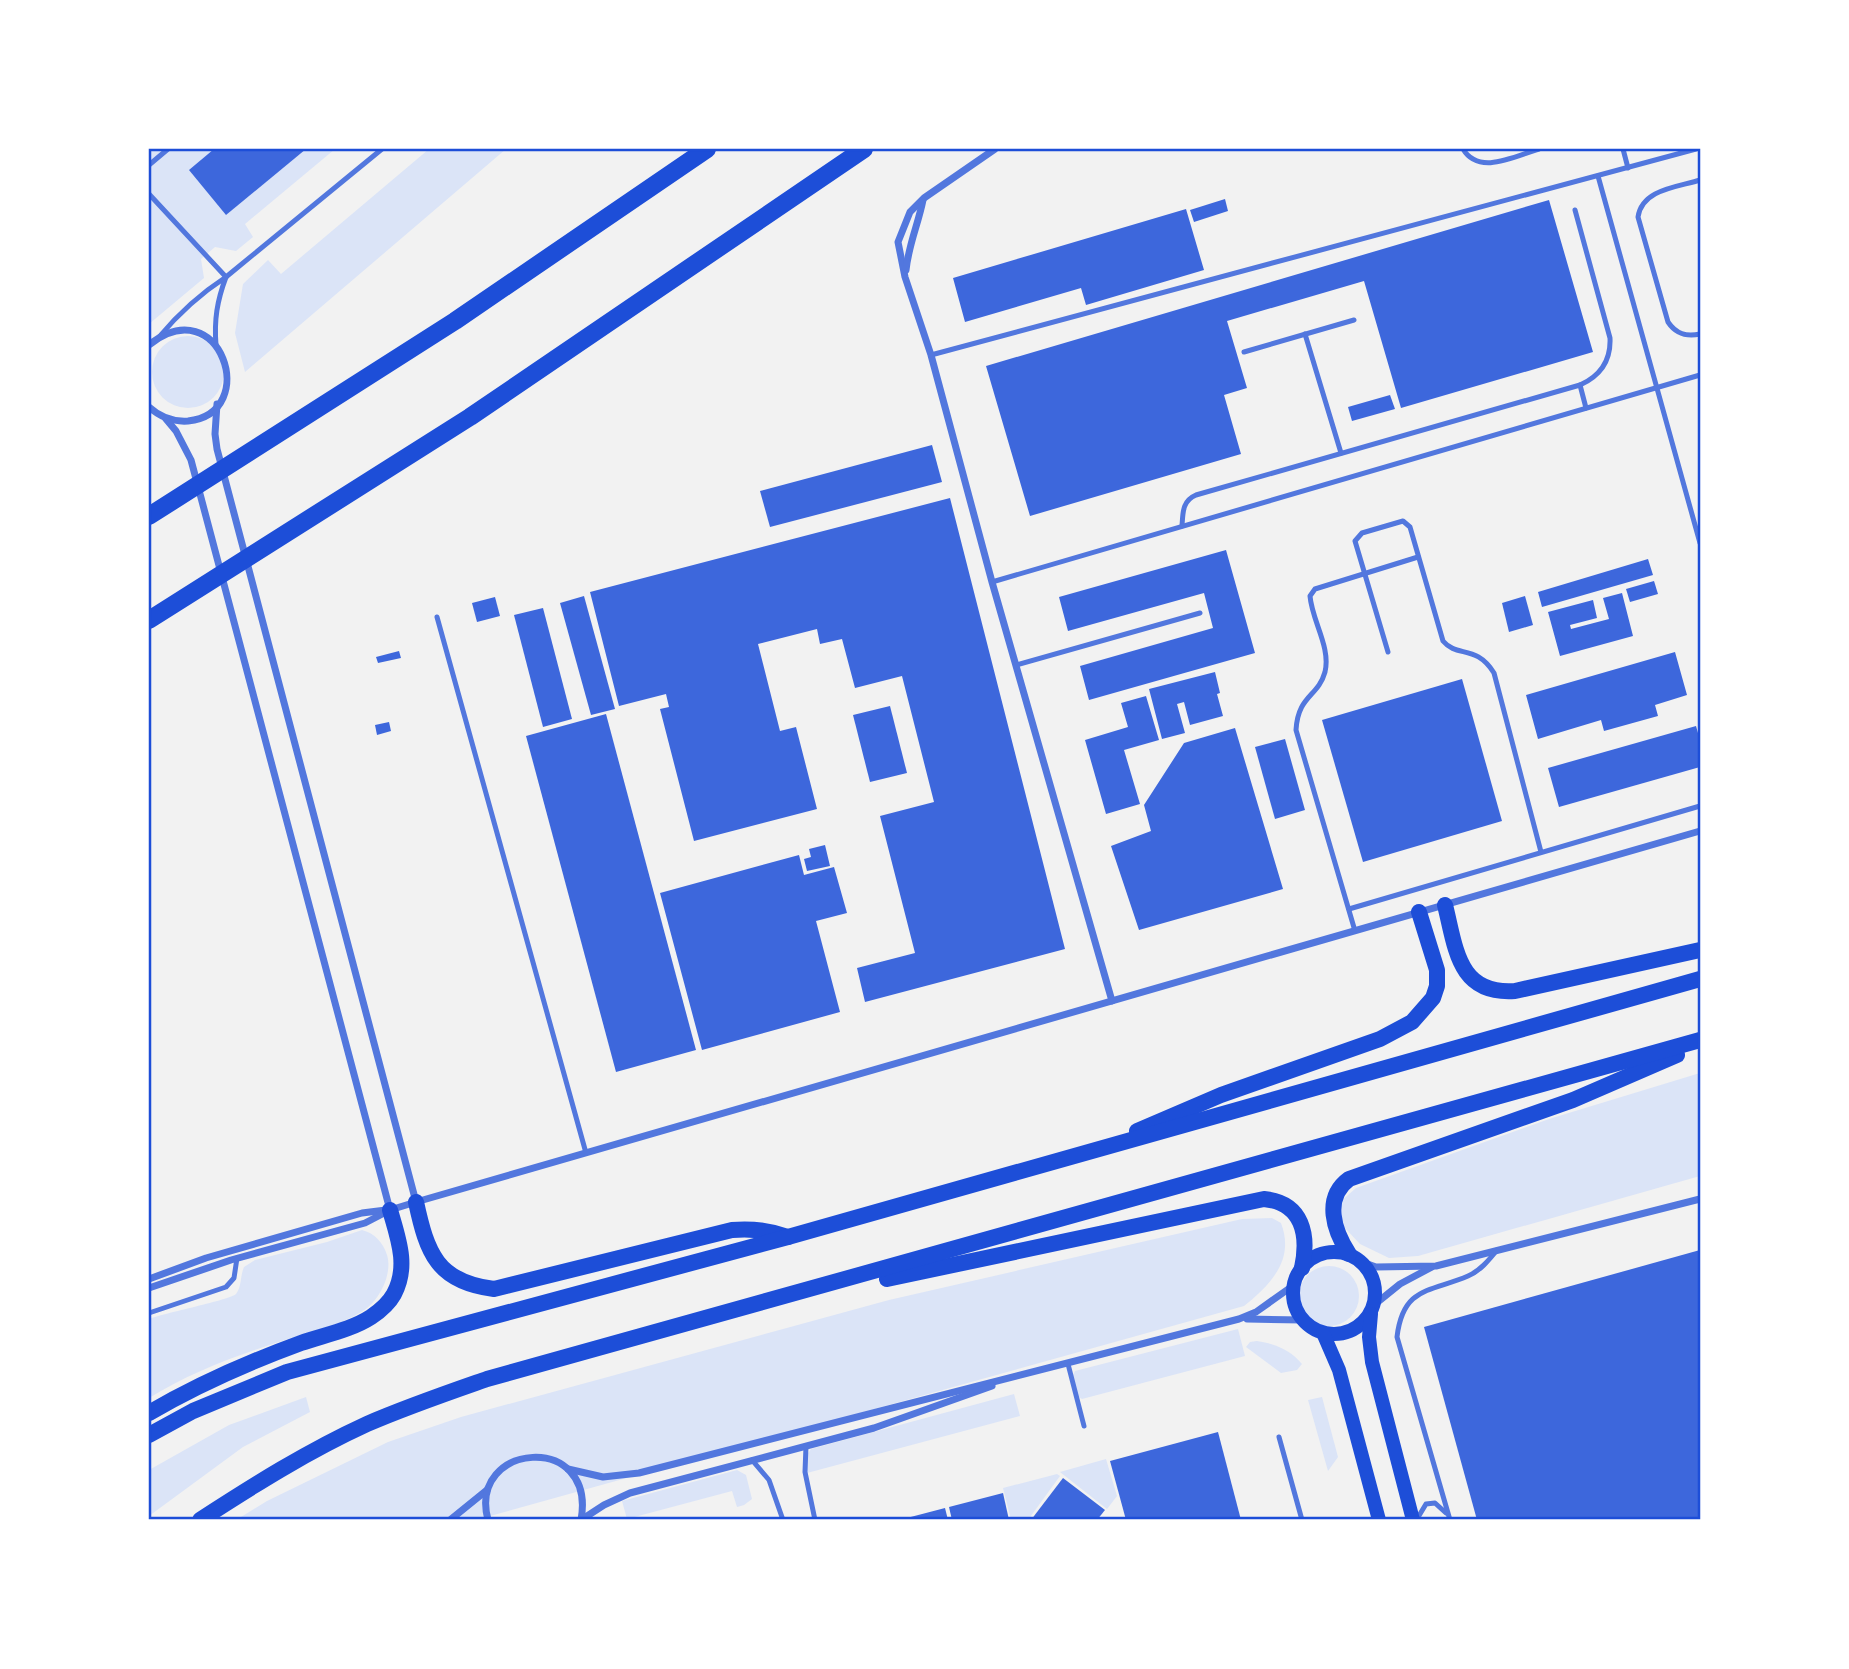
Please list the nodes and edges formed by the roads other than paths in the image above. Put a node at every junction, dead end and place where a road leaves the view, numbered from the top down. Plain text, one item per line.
1 (168, 149) edge
2 (382, 149) edge
3 (707, 149) edge
4 (864, 149) edge
5 (995, 149) edge
6 (1462, 149) edge
7 (1539, 149) edge
8 (1623, 149) edge
9 (1696, 149) edge
10 (149, 165) edge
11 (1628, 168) junction
12 (1598, 176) junction
13 (1700, 180) edge
14 (149, 194) edge
15 (1575, 210) dead end
16 (226, 277) junction
17 (1354, 320) dead end
18 (1305, 334) junction
19 (1700, 334) edge
20 (159, 337) junction
21 (149, 345) edge
22 (216, 345) junction
23 (1244, 352) dead end
24 (931, 355) junction
25 (1700, 375) edge
26 (1580, 385) junction
27 (1656, 388) junction
28 (218, 404) junction
29 (149, 407) edge
30 (1586, 408) junction
31 (166, 419) junction
32 (1341, 453) junction
33 (149, 516) edge
34 (1182, 526) junction
35 (1700, 543) edge
36 (1418, 557) junction
37 (1364, 573) junction
38 (992, 582) junction
39 (1200, 613) dead end
40 (437, 617) dead end
41 (149, 620) edge
42 (1388, 652) dead end
43 (1016, 664) junction
44 (1700, 806) edge
45 (1700, 831) edge
46 (1541, 852) junction
47 (1445, 905) junction
48 (1349, 909) junction
49 (1419, 912) junction
50 (1355, 931) junction
51 (1700, 950) edge
52 (1700, 979) edge
53 (1112, 1001) junction
54 (1700, 1043) edge
55 (1096, 1151) junction
56 (586, 1153) junction
57 (1700, 1199) edge
58 (416, 1202) junction
59 (390, 1210) junction
60 (788, 1237) junction
61 (1497, 1250) junction
62 (237, 1258) junction
63 (1355, 1258) junction
64 (1436, 1266) junction
65 (1302, 1268) junction
66 (149, 1279) edge
67 (1294, 1285) junction
68 (149, 1288) edge
69 (751, 1307) junction
70 (1373, 1308) junction
71 (149, 1313) edge
72 (1239, 1320) junction
73 (1302, 1320) junction
74 (1323, 1333) junction
75 (1068, 1364) junction
76 (1023, 1375) junction
77 (149, 1413) edge
78 (1084, 1426) dead end
79 (149, 1435) edge
80 (1279, 1437) dead end
81 (806, 1446) junction
82 (752, 1460) junction
83 (568, 1469) junction
84 (488, 1489) junction
85 (1449, 1518) edge
86 (200, 1520) edge
87 (450, 1520) edge
88 (488, 1520) edge
89 (581, 1520) edge
90 (783, 1520) edge
91 (815, 1520) edge
92 (1302, 1520) edge
93 (1379, 1520) edge
94 (1415, 1520) edge

1 - 10 lane
2 - 16 lane
3 - 33 highway
4 - 41 highway
5 - 24 street
6 - 7 lane
8 - 11 lane
9 - 11 lane
11 - 12 lane
12 - 24 lane
12 - 27 lane
13 - 19 lane
14 - 16 lane
15 - 26 lane
16 - 20 lane
16 - 22 lane
17 - 18 lane
18 - 23 lane
18 - 32 lane
20 - 21 street
20 - 22 street
22 - 28 street
24 - 38 street
25 - 27 lane
26 - 30 lane
26 - 32 lane
27 - 30 lane
27 - 35 lane
28 - 31 street
28 - 58 street
29 - 31 street
30 - 34 lane
31 - 59 street
32 - 34 lane
34 - 38 lane
36 - 37 lane
36 - 37 lane
36 - 46 lane
37 - 42 lane
37 - 48 lane
38 - 43 street
39 - 43 lane
40 - 56 lane
43 - 53 street
44 - 46 lane
45 - 47 street
46 - 48 lane
47 - 49 street
47 - 51 highway
48 - 50 lane
49 - 50 street
49 - 55 highway
50 - 53 street
52 - 55 highway
53 - 56 street
54 - 63 highway
54 - 69 highway
55 - 60 highway
56 - 58 street
57 - 61 street
58 - 59 street
58 - 60 highway
59 - 62 street
59 - 66 street
59 - 77 highway
60 - 79 highway
61 - 64 street
61 - 85 lane
62 - 68 street
62 - 71 lane
63 - 64 street
63 - 65 main road
63 - 70 main road
64 - 70 street
65 - 67 main road
65 - 69 highway
67 - 72 street
67 - 73 main road
69 - 86 highway
70 - 74 main road
70 - 94 main road
72 - 73 street
72 - 75 street
73 - 74 main road
74 - 93 main road
75 - 76 street
75 - 78 lane
76 - 81 street
76 - 83 street
80 - 92 lane
81 - 82 street
81 - 91 lane
82 - 89 street
82 - 90 lane
83 - 84 street
83 - 89 street
84 - 87 street
84 - 88 street
85 - 94 lane

